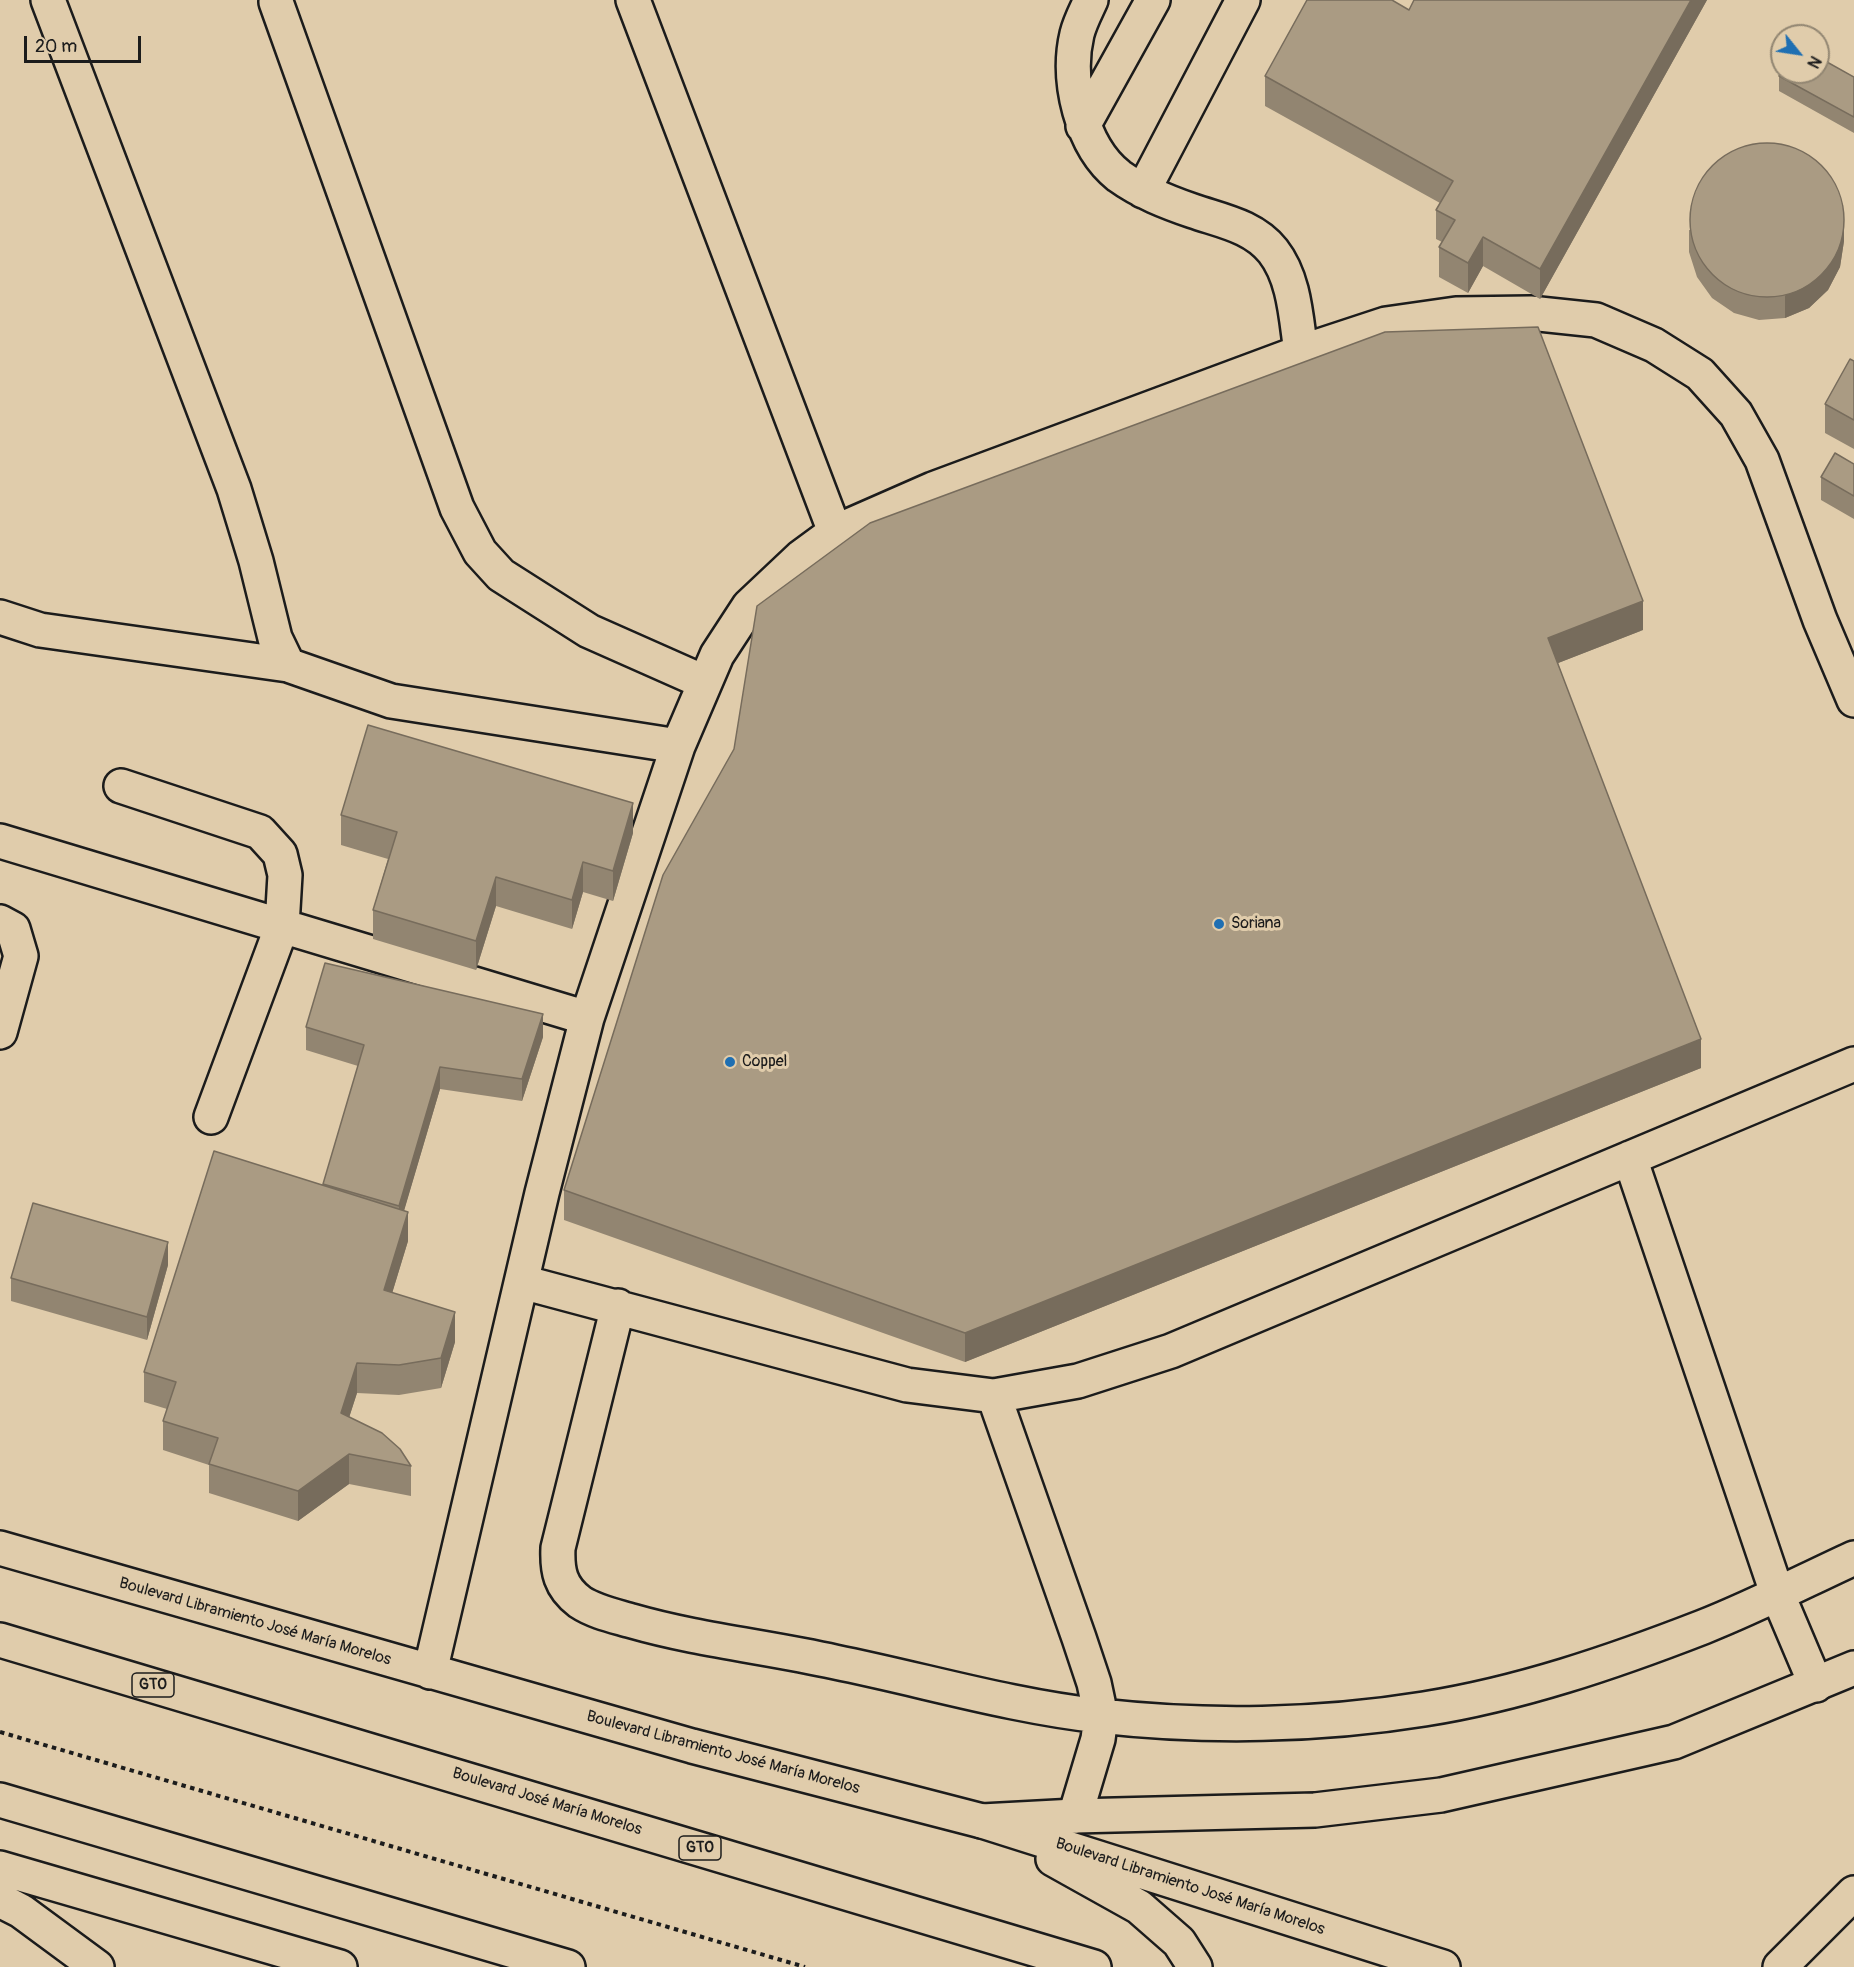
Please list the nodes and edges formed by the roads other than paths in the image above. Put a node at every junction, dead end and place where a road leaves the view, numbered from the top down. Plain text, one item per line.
1 (48, 0) edge
2 (633, 0) edge
3 (1091, 0) edge
4 (1153, 0) edge
5 (1243, 0) edge
6 (276, 2) dead end
7 (1083, 126) junction
8 (1143, 191) junction
9 (1301, 352) junction
10 (835, 532) junction
11 (0, 617) edge
12 (288, 665) junction
13 (704, 682) junction
14 (1854, 700) edge
15 (678, 746) junction
16 (121, 786) dead end
17 (0, 841) edge
18 (0, 922) edge
19 (282, 926) junction
20 (587, 1018) junction
21 (0, 1032) edge
22 (1854, 1064) edge
23 (212, 1117) dead end
24 (1630, 1158) junction
25 (522, 1282) junction
26 (618, 1306) junction
27 (994, 1396) junction
28 (0, 1548) edge
29 (1854, 1558) edge
30 (1777, 1593) junction
31 (0, 1640) edge
32 (1854, 1668) edge
33 (430, 1672) junction
34 (1816, 1685) junction
35 (1101, 1716) junction
36 (0, 1800) edge
37 (1075, 1815) junction
38 (982, 1821) junction
39 (0, 1868) edge
40 (1854, 1893) edge
41 (0, 1900) edge
42 (97, 1967) edge
43 (340, 1967) edge
44 (568, 1967) edge
45 (1094, 1967) edge
46 (1195, 1967) edge
47 (1443, 1967) edge
48 (1780, 1967) edge

1 - 12 street
2 - 10 street
3 - 7 street
4 - 7 street
5 - 8 street
6 - 13 street
7 - 8 street
8 - 9 street
9 - 10 street
9 - 14 street
10 - 13 street
11 - 12 street
12 - 15 street
13 - 15 street
15 - 20 street
16 - 19 street
17 - 19 street
18 - 21 street
19 - 20 street
19 - 23 street
20 - 25 street
22 - 24 street
24 - 27 street
24 - 30 street
25 - 26 street
25 - 33 street
26 - 27 street
26 - 35 street
27 - 35 street
28 - 33 street, Boulevard Libramiento José María Morelos
29 - 30 street
30 - 34 street
30 - 35 street
31 - 45 street, Boulevard José María Morelos / GTO
32 - 34 street
33 - 38 street, Boulevard Libramiento José María Morelos
34 - 37 street
35 - 37 street
36 - 44 street
37 - 38 street
38 - 46 street
38 - 47 street, Boulevard Libramiento José María Morelos
39 - 43 street
40 - 48 street
41 - 42 street

